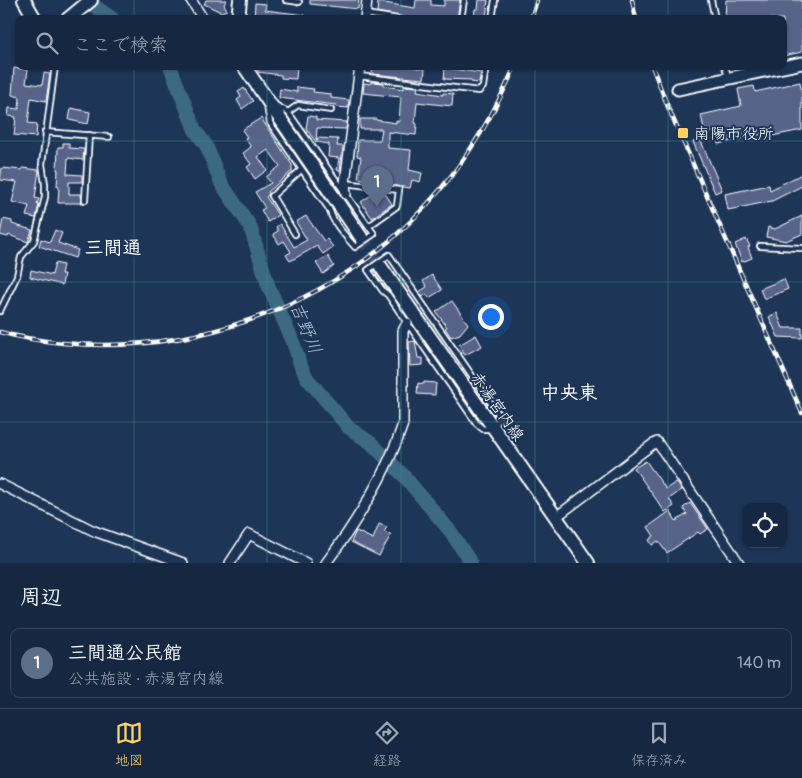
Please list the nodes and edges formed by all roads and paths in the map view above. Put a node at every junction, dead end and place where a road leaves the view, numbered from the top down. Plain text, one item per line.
1 (24, 0) edge
2 (91, 0) edge
3 (191, 0) edge
4 (240, 0) edge
5 (286, 0) edge
6 (367, 0) edge
7 (464, 0) edge
8 (495, 0) edge
9 (711, 0) edge
10 (299, 2) dead end
11 (33, 15) edge
12 (72, 15) edge
13 (200, 15) edge
14 (238, 15) edge
15 (365, 15) edge
16 (462, 15) edge
17 (493, 15) edge
18 (714, 15) edge
19 (802, 63) edge
20 (787, 66) edge
21 (54, 70) edge
22 (247, 70) edge
23 (360, 70) edge
24 (486, 70) edge
25 (727, 70) edge
26 (770, 70) edge
27 (359, 76) junction
28 (728, 79) junction
29 (678, 90) dead end
30 (266, 100) junction
31 (331, 110) dead end
32 (288, 112) junction
33 (45, 132) junction
34 (89, 136) junction
35 (109, 137) dead end
36 (301, 170) junction
37 (345, 183) junction
38 (346, 194) junction
39 (85, 200) dead end
40 (369, 226) junction
41 (295, 234) dead end
42 (361, 237) tunnel mouth
43 (760, 246) dead end
44 (802, 248) edge
45 (381, 267) tunnel mouth
46 (0, 312) edge
47 (407, 323) junction
48 (494, 429) junction
49 (0, 484) edge
50 (556, 516) junction
51 (183, 563) edge
52 (230, 563) edge
53 (306, 563) edge
54 (326, 563) edge
55 (588, 563) edge
56 (739, 563) edge

1 - 11 main road
2 - 12 main road
3 - 13 street
4 - 14 main road
5 - 10 lane
6 - 15 street
7 - 16 lane
8 - 17 lane
9 - 18 lane
19 - 20 street
21 - 33 lane
22 - 30 main road
23 - 27 street
24 - 27 lane
25 - 28 lane
26 - 28 street
27 - 37 street
28 - 29 street
30 - 32 lane
30 - 36 lane
30 - 42 main road
31 - 32 lane
32 - 38 lane
33 - 34 lane
33 - 46 lane
34 - 35 lane
34 - 39 lane
36 - 40 lane
36 - 41 lane
37 - 38 street
37 - 40 lane
38 - 40 lane
43 - 44 lane
45 - 48 main road, 赤湯宮内線
47 - 48 lane
47 - 48 lane
47 - 54 street
48 - 50 main road, 赤湯宮内線
49 - 51 street
50 - 55 main road, 赤湯宮内線
50 - 56 street
52 - 53 street

